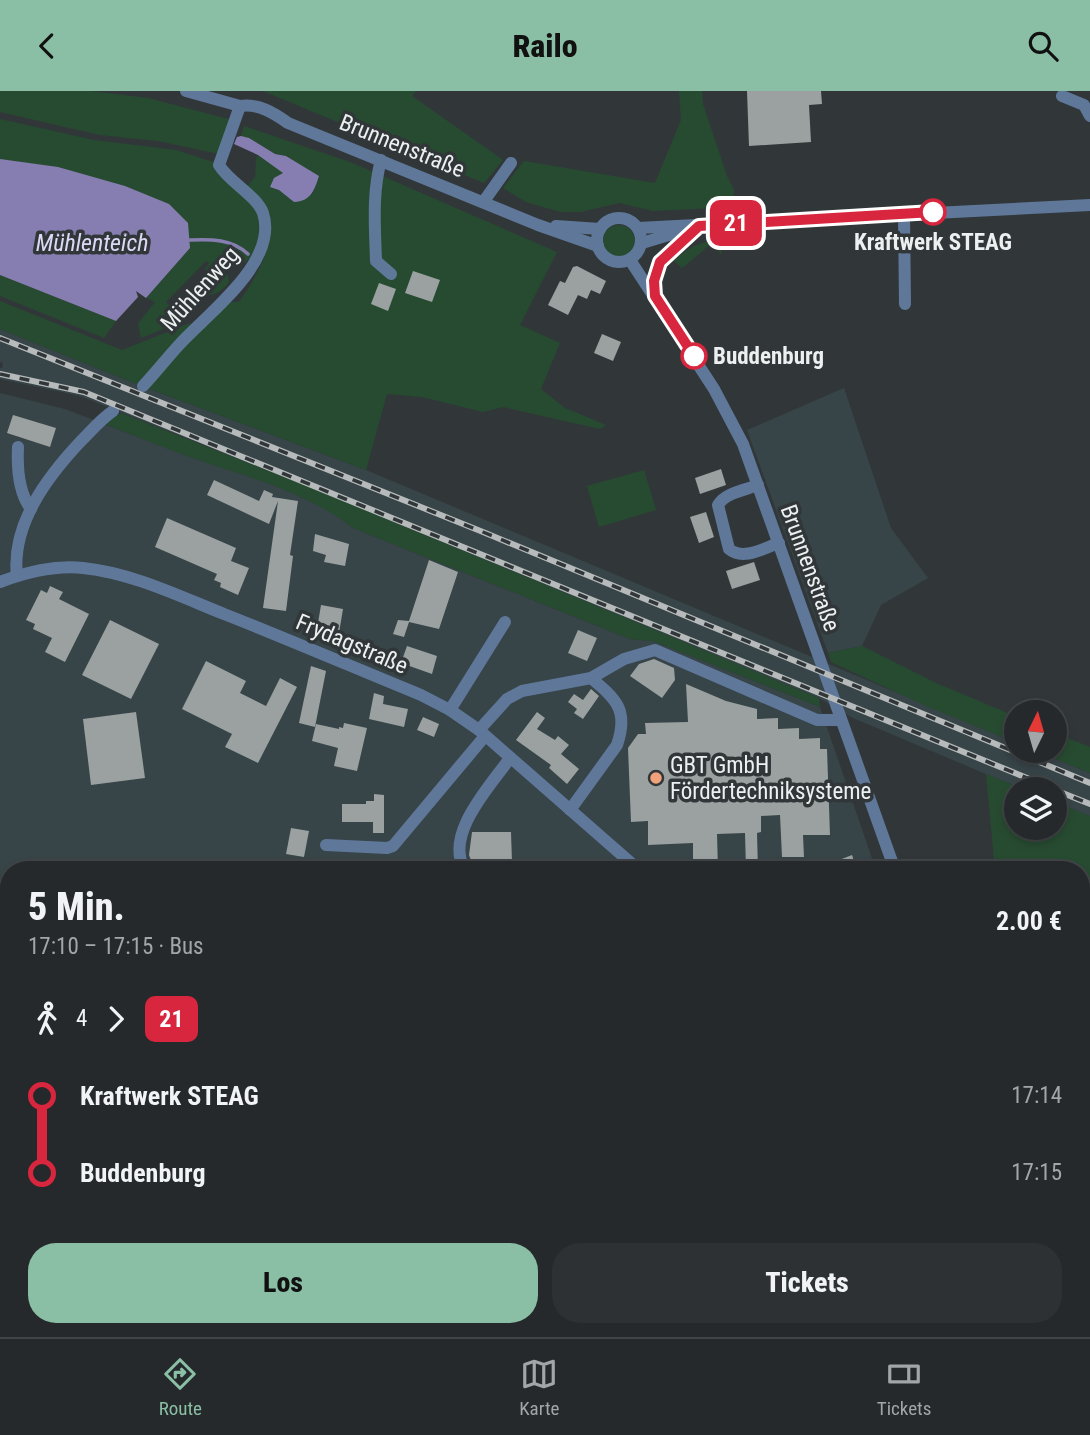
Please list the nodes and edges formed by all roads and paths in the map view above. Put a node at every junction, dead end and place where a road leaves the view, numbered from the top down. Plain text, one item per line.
1 (186, 91) edge
2 (1062, 96) dead end
3 (235, 100) edge
4 (1090, 116) edge
5 (381, 160) junction
6 (510, 163) dead end
7 (484, 201) junction
8 (1090, 205) edge
9 (904, 214) junction
10 (538, 225) junction
11 (699, 226) junction
12 (638, 228) junction
13 (600, 229) junction
14 (642, 243) junction
15 (597, 246) junction
16 (631, 260) junction
17 (391, 274) dead end
18 (655, 296) junction
19 (905, 304) dead end
20 (143, 386) dead end
21 (113, 411) dead end
22 (18, 447) dead end
23 (758, 485) junction
24 (31, 509) junction
25 (779, 543) junction
26 (17, 576) junction
27 (0, 582) edge
28 (505, 622) dead end
29 (591, 678) junction
30 (450, 710) junction
31 (840, 720) junction
32 (482, 733) junction
33 (510, 758) junction
34 (570, 810) junction
35 (326, 845) dead end
36 (462, 861) edge
37 (629, 861) edge
38 (892, 861) edge

1 - 3 street, Brunnenstraße
2 - 4 street
3 - 5 street, Brunnenstraße
3 - 20 street, Mühlenweg
5 - 7 street, Brunnenstraße
5 - 17 street
6 - 7 street
7 - 10 street, Brunnenstraße
8 - 9 street
9 - 11 street
9 - 19 street
10 - 13 street, Brunnenstraße
10 - 15 street, Brunnenstraße
11 - 12 street
11 - 14 street
11 - 18 street
12 - 13 street, Brunnenstraße
12 - 14 street
13 - 15 street
14 - 16 street
15 - 16 street, Brunnenstraße
16 - 18 street, Brunnenstraße
18 - 23 street, Brunnenstraße
21 - 24 street
22 - 24 street
23 - 25 street, Brunnenstraße
23 - 25 street
24 - 26 street
25 - 31 street, Brunnenstraße
26 - 27 street, Frydagstraße
26 - 30 street, Frydagstraße
28 - 30 street
29 - 31 street
29 - 32 street
29 - 34 street
30 - 32 street, Frydagstraße
31 - 38 street, Brunnenstraße
32 - 33 street, Frydagstraße
32 - 35 street
33 - 34 street, Frydagstraße
33 - 36 street
34 - 37 street, Frydagstraße

